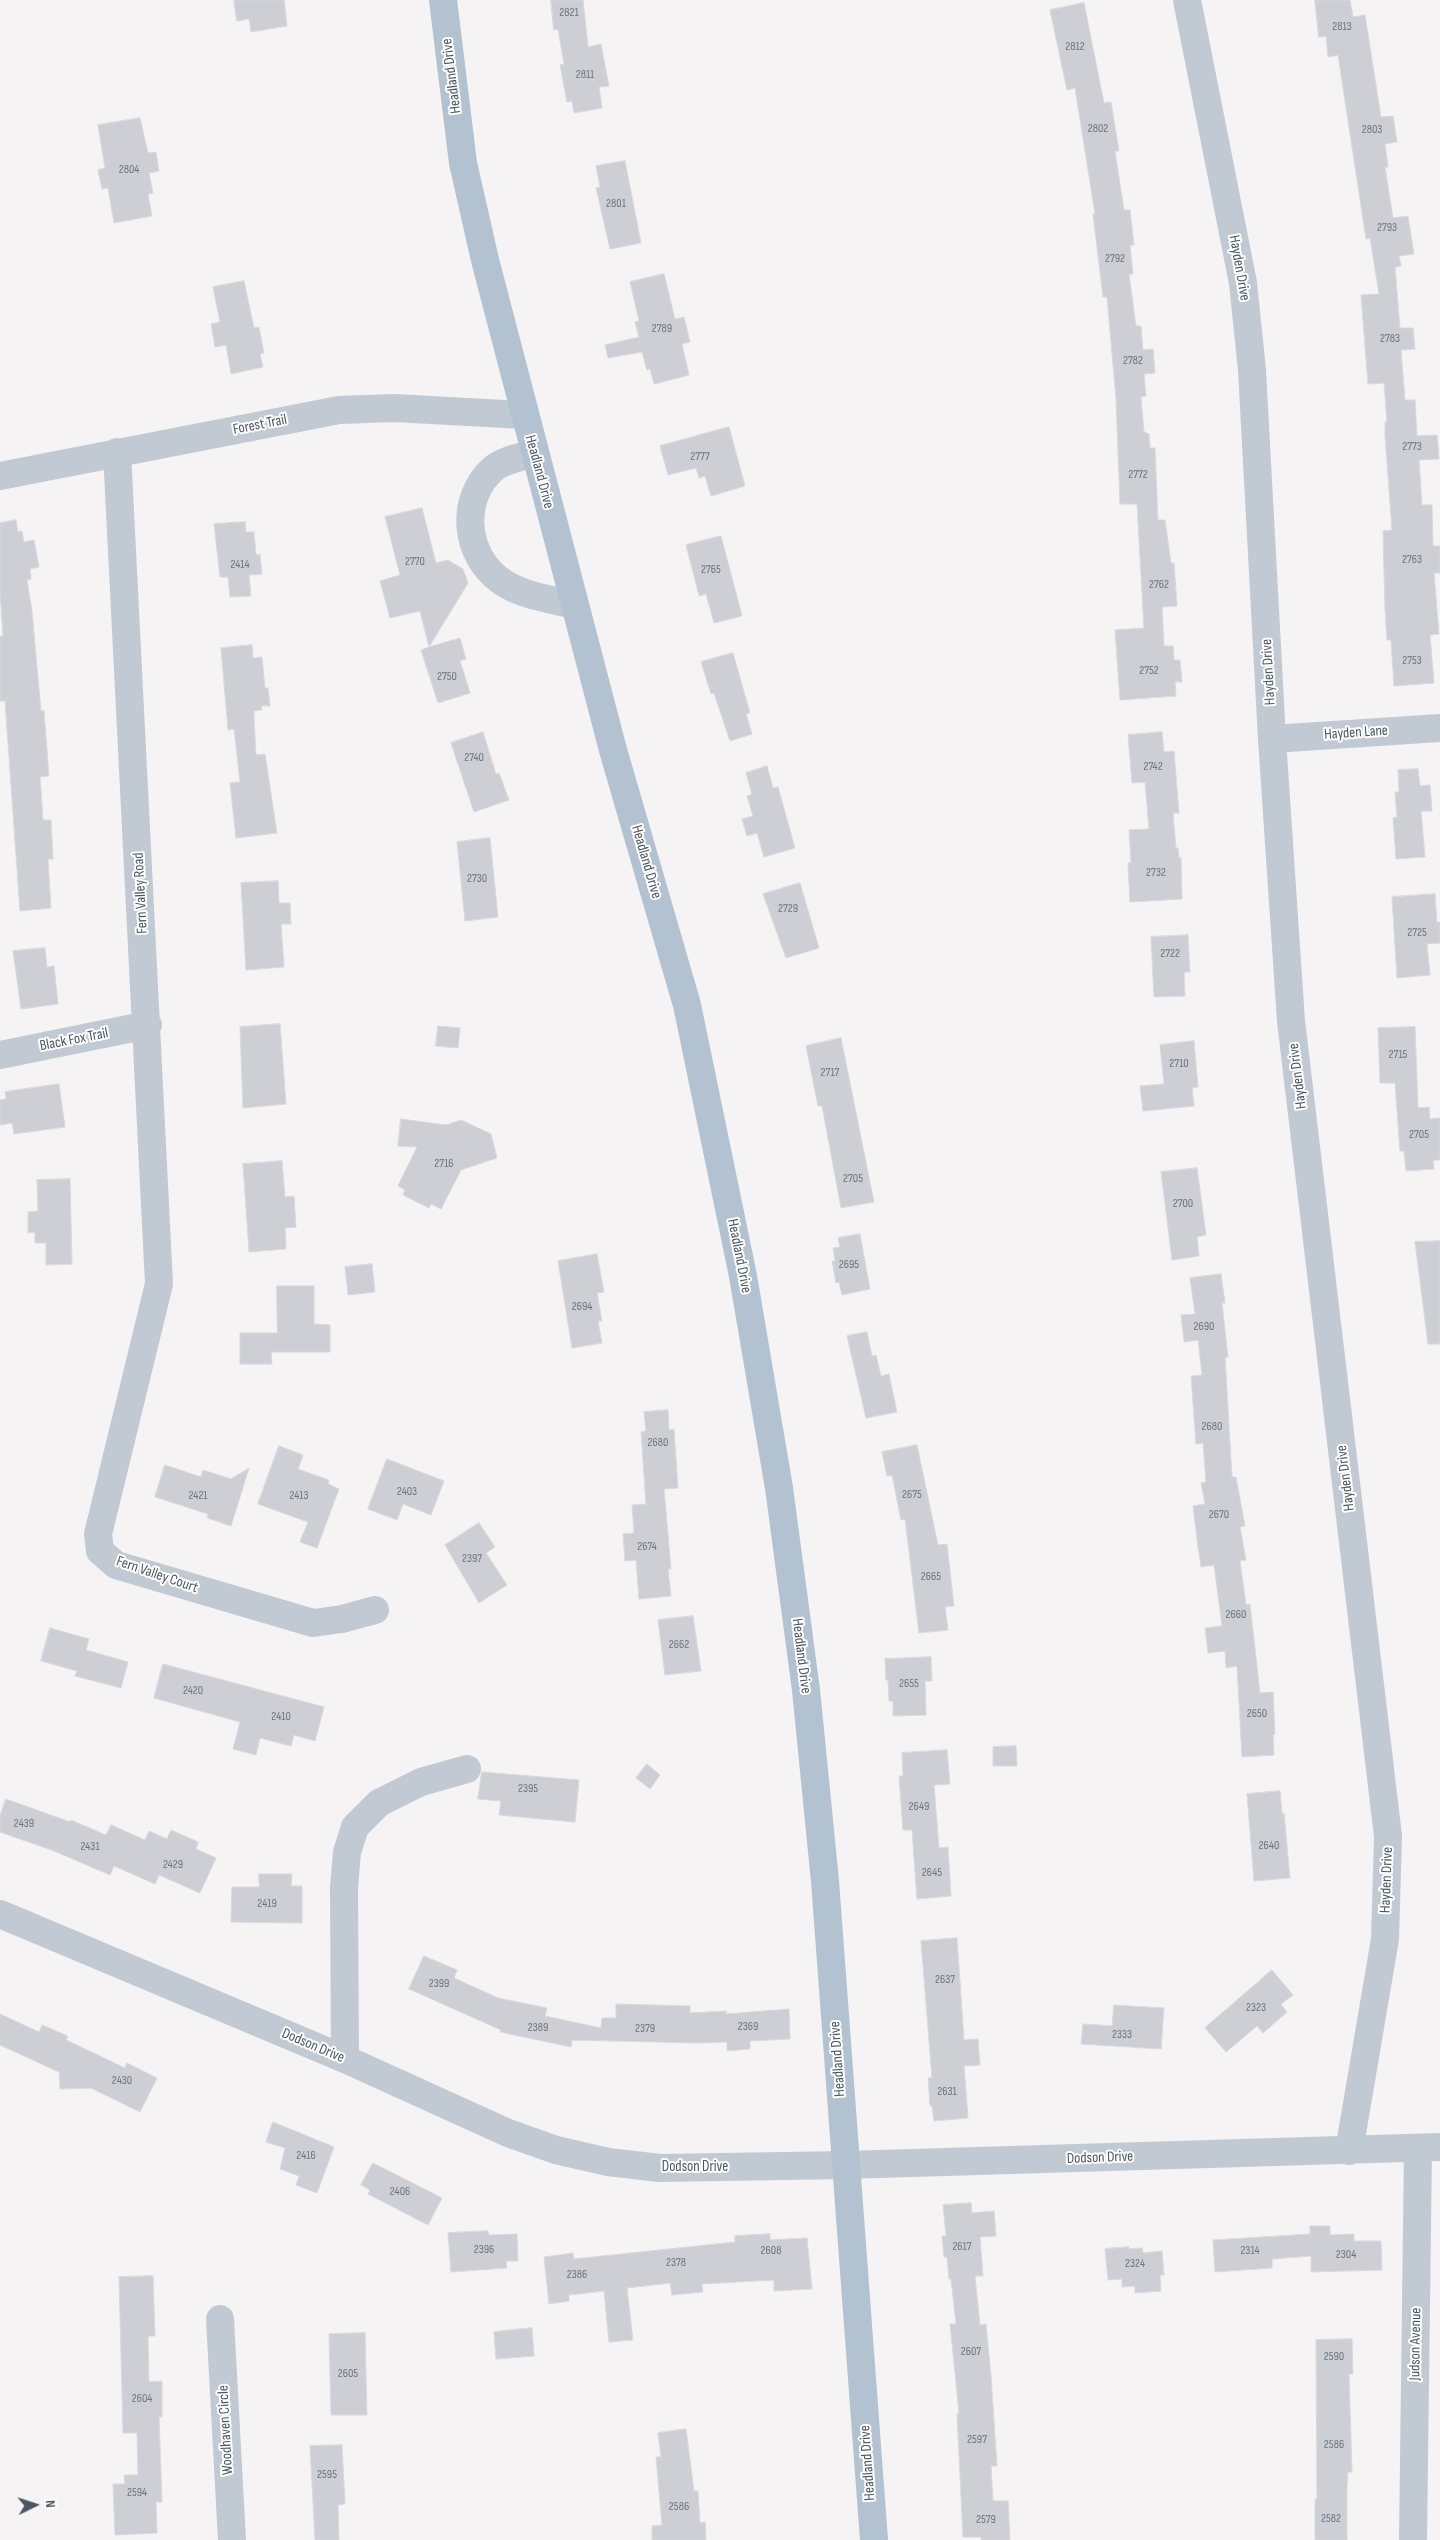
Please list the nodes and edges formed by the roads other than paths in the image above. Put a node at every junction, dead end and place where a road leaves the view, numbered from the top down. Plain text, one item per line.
1 (443, 0) edge
2 (1187, 0) edge
3 (524, 414) junction
4 (117, 452) junction
5 (534, 453) junction
6 (0, 476) edge
7 (574, 605) junction
8 (1440, 728) edge
9 (1272, 739) junction
10 (148, 1025) junction
11 (4, 1048) edge
12 (148, 1332) joint
13 (375, 1610) dead end
14 (467, 1769) dead end
15 (0, 1914) edge
16 (345, 2059) junction
17 (1429, 2148) edge
18 (1349, 2151) junction
19 (846, 2165) junction
20 (220, 2319) dead end
21 (232, 2540) edge
22 (874, 2540) edge
23 (1413, 2540) edge

1 - 3 main road, Headland Drive
2 - 9 street, Hayden Drive
3 - 4 street, Forest Trail
3 - 5 main road, Headland Drive
4 - 6 street, Forest Trail
4 - 10 street, Fern Valley Road
5 - 7 main road, Headland Drive
5 - 7 street
7 - 19 main road, Headland Drive
8 - 9 street, Hayden Lane
9 - 18 street, Hayden Drive
10 - 11 street, Black Fox Trail
10 - 12 street, Fern Valley Road
12 - 13 street, Fern Valley Court
14 - 16 street
15 - 16 street, Dodson Drive
16 - 19 street, Dodson Drive
17 - 18 street, Dodson Drive
17 - 23 street, Judson Avenue
18 - 19 street, Dodson Drive
19 - 22 main road, Headland Drive
20 - 21 street, Woodhaven Circle

